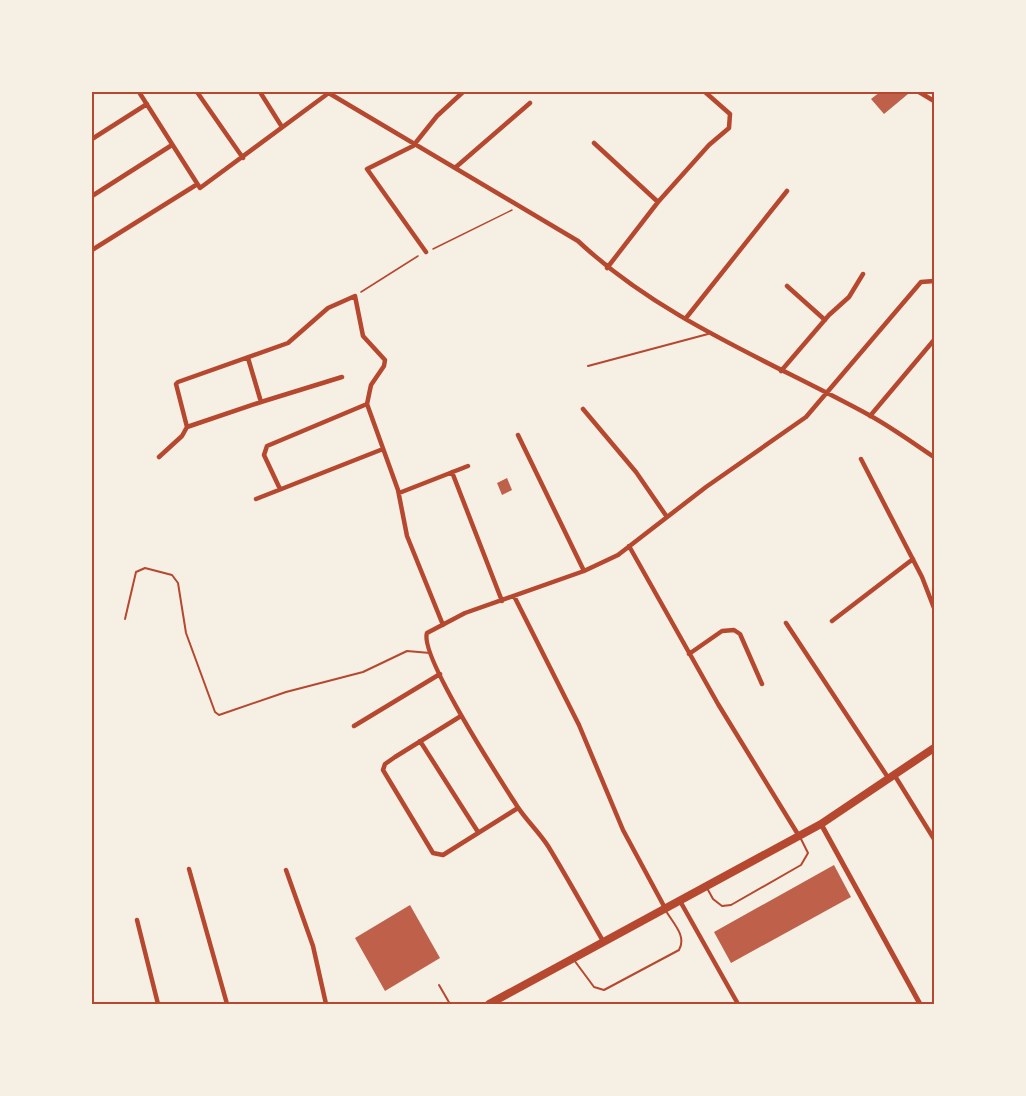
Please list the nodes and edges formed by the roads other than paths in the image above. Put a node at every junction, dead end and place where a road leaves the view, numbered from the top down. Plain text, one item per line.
1 (139, 92) edge
2 (197, 92) edge
3 (261, 92) edge
4 (328, 92) edge
5 (341, 92) edge
6 (463, 92) edge
7 (705, 92) edge
8 (919, 92) edge
9 (345, 101) junction
10 (934, 101) edge
11 (530, 103) dead end
12 (147, 104) junction
13 (282, 127) junction
14 (92, 139) edge
15 (594, 143) dead end
16 (416, 144) junction
17 (172, 145) junction
18 (243, 158) junction
19 (456, 166) junction
20 (196, 185) junction
21 (787, 191) dead end
22 (92, 196) edge
23 (658, 202) junction
24 (92, 250) edge
25 (426, 252) road end
26 (607, 268) junction
27 (862, 274) dead end
28 (934, 281) edge
29 (787, 286) dead end
30 (686, 318) junction
31 (825, 320) junction
32 (711, 333) junction
33 (934, 340) edge
34 (248, 358) junction
35 (588, 366) dead end
36 (781, 371) junction
37 (342, 377) dead end
38 (827, 394) junction
39 (261, 402) junction
40 (367, 404) junction
41 (583, 409) dead end
42 (870, 416) junction
43 (187, 427) junction
44 (518, 435) dead end
45 (383, 449) junction
46 (159, 457) dead end
47 (934, 457) edge
48 (861, 459) dead end
49 (468, 466) dead end
50 (452, 472) junction
51 (280, 489) junction
52 (399, 493) junction
53 (256, 498) dead end
54 (667, 517) junction
55 (629, 546) junction
56 (913, 559) junction
57 (584, 571) junction
58 (514, 596) junction
59 (502, 601) junction
60 (934, 608) edge
61 (125, 619) dead end
62 (832, 621) dead end
63 (786, 623) dead end
64 (443, 625) junction
65 (430, 654) junction
66 (689, 654) junction
67 (440, 674) junction
68 (762, 684) dead end
69 (461, 716) junction
70 (354, 726) dead end
71 (420, 741) junction
72 (934, 748) edge
73 (892, 778) junction
74 (518, 808) junction
75 (821, 824) junction
76 (478, 832) junction
77 (799, 836) junction
78 (934, 839) edge
79 (189, 869) dead end
80 (286, 870) dead end
81 (706, 888) junction
82 (680, 901) junction
83 (665, 908) junction
84 (137, 920) dead end
85 (603, 941) junction
86 (573, 958) junction
87 (439, 985) dead end
88 (158, 1005) edge
89 (227, 1005) edge
90 (326, 1005) edge
91 (450, 1005) edge
92 (489, 1005) edge
93 (738, 1005) edge
94 (920, 1005) edge

1 - 12 street
2 - 18 street
3 - 13 street
4 - 9 street
4 - 13 street
5 - 9 street
6 - 16 street
7 - 23 street
8 - 10 street
9 - 16 street
11 - 19 street
12 - 14 street
12 - 17 street
13 - 18 street
15 - 23 street
16 - 19 street
16 - 25 street
17 - 20 street
17 - 22 street
18 - 20 street
19 - 26 street
20 - 24 street
21 - 30 street
23 - 26 street
26 - 30 street
27 - 31 street
28 - 38 street
29 - 31 street
30 - 32 street
31 - 36 street
32 - 35 lane
32 - 36 street
33 - 42 street
34 - 39 street
34 - 40 street
34 - 43 street
36 - 38 street
37 - 39 street
38 - 42 street
38 - 54 street
39 - 43 street
40 - 45 street
40 - 51 street
41 - 54 street
42 - 47 street
43 - 46 street
44 - 57 street
45 - 51 street
45 - 52 street
48 - 56 street
49 - 50 street
50 - 52 street
50 - 59 street
51 - 53 street
52 - 64 street
54 - 55 street
55 - 57 street
55 - 66 street
56 - 60 street
56 - 62 street
57 - 58 street
58 - 59 street
58 - 83 street
59 - 64 street
61 - 65 lane
63 - 73 street
64 - 65 street
65 - 67 street
66 - 68 street
66 - 77 street
67 - 69 street
67 - 70 street
69 - 71 street
69 - 74 street
71 - 76 street
71 - 76 street
72 - 73 highway
73 - 75 highway
73 - 78 street
74 - 76 street
74 - 85 street
75 - 77 highway
75 - 94 street
77 - 81 highway
77 - 81 lane
79 - 89 street
80 - 90 street
81 - 82 highway
82 - 83 highway
82 - 93 street
83 - 85 highway
83 - 86 lane
84 - 88 street
85 - 86 highway
86 - 92 highway
87 - 91 lane

